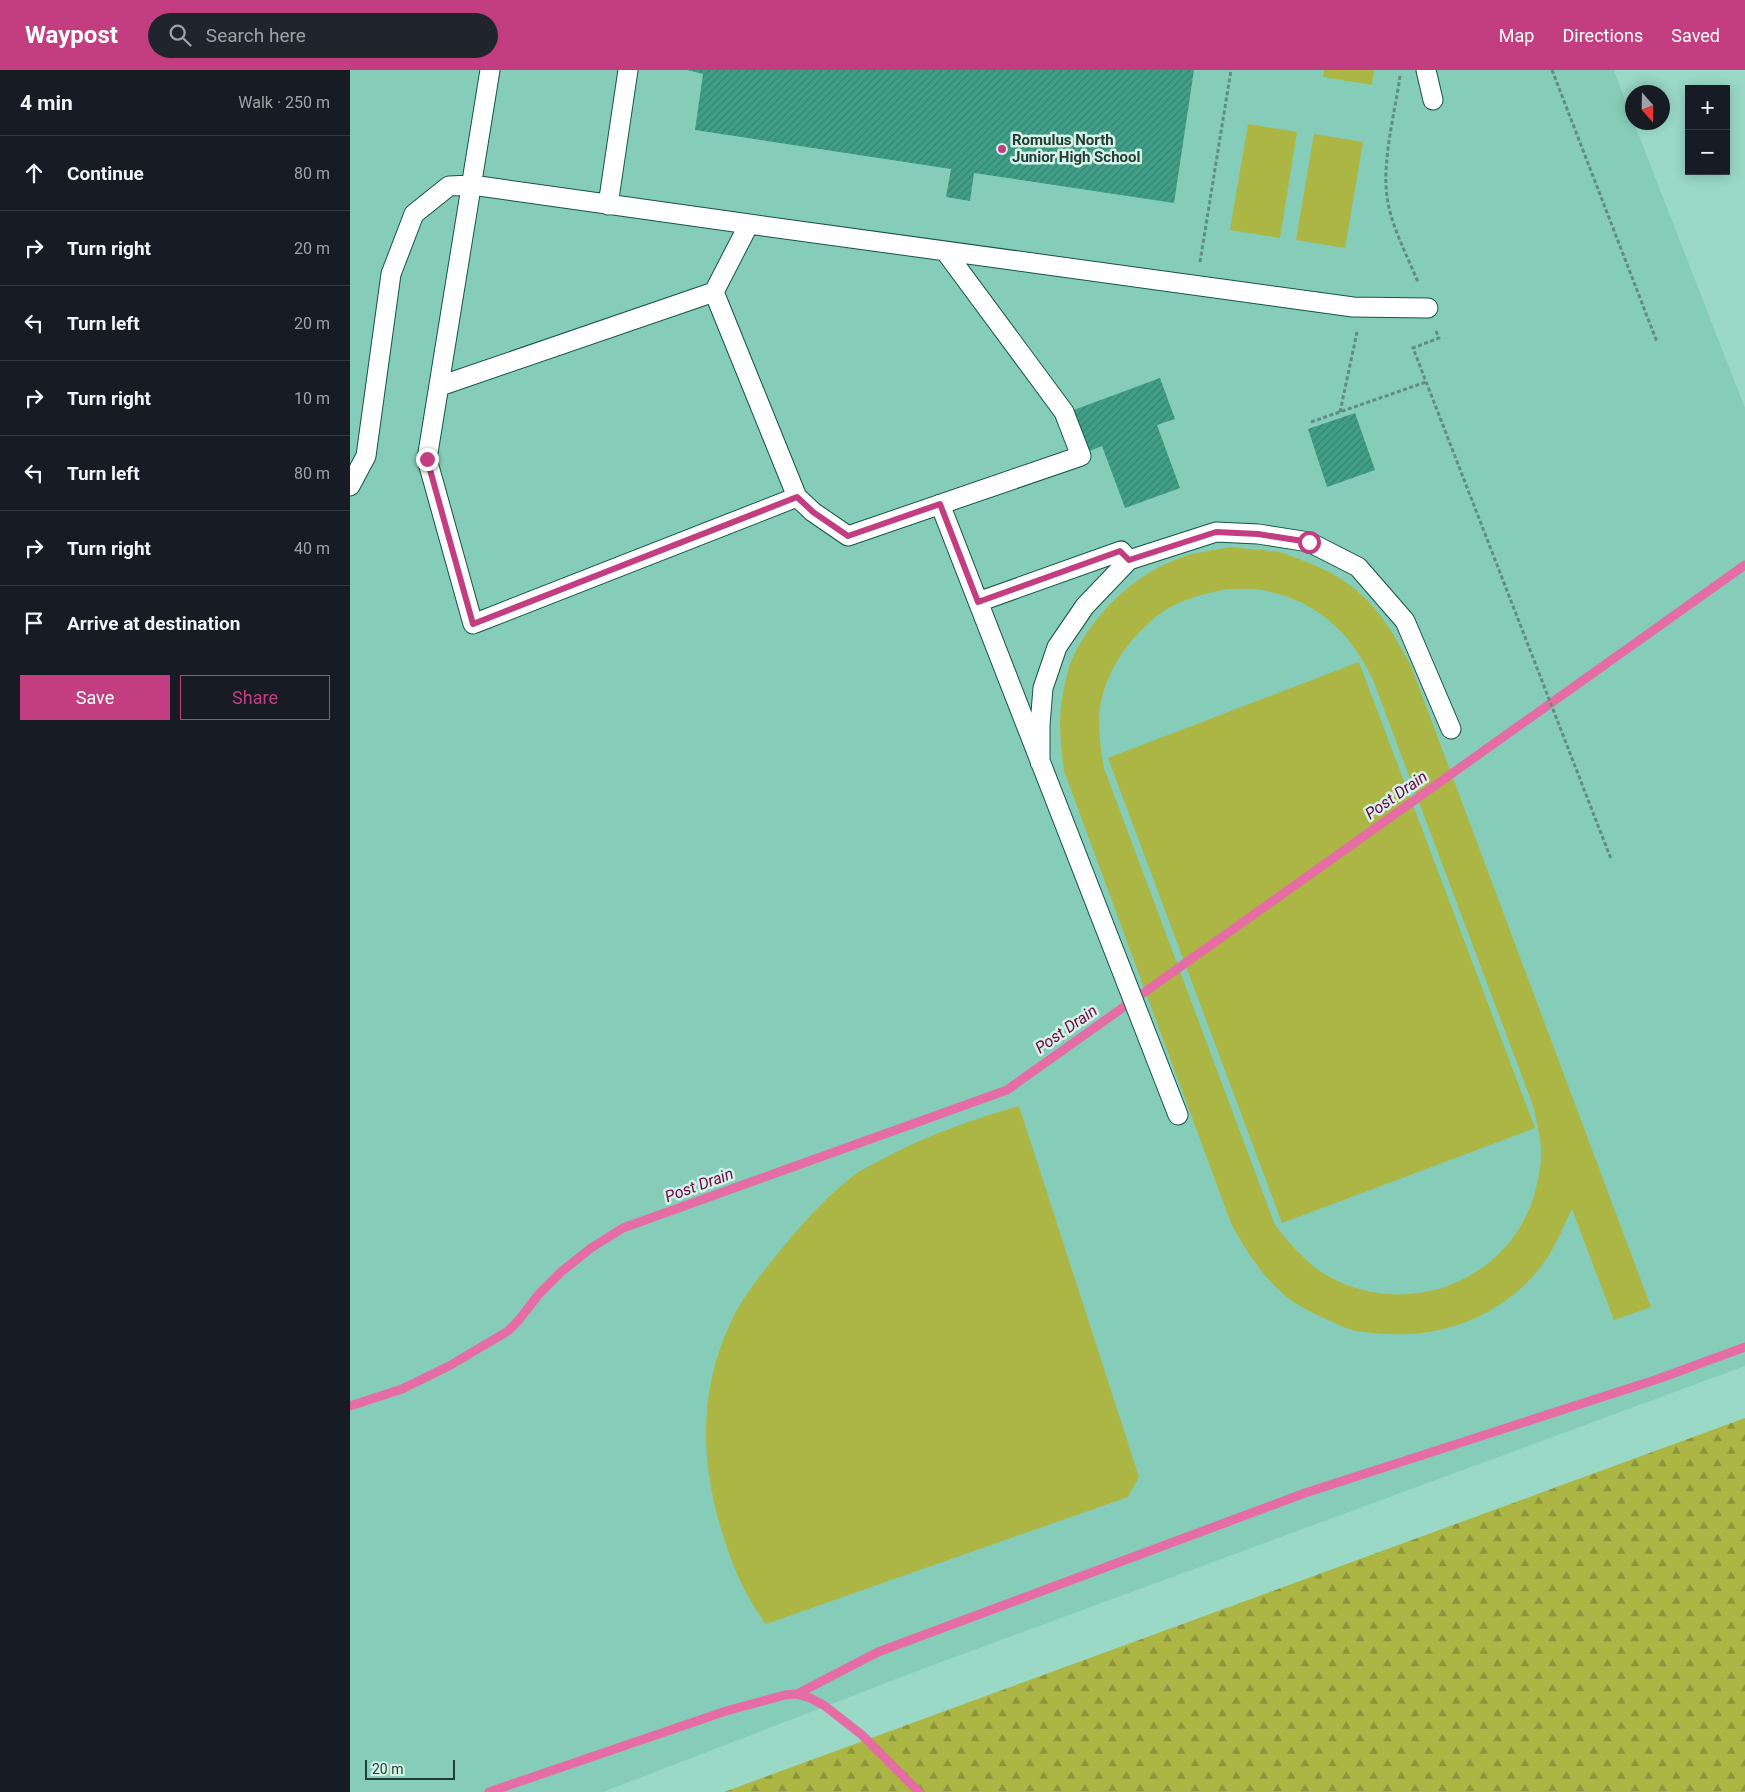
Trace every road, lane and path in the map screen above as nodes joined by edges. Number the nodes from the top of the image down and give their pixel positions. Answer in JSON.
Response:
{"nodes":[{"id":1,"x":490,"y":70,"type":"edge"},
{"id":2,"x":628,"y":70,"type":"edge"},
{"id":3,"x":1230,"y":70,"type":"edge"},
{"id":4,"x":1401,"y":70,"type":"edge"},
{"id":5,"x":1426,"y":70,"type":"edge"},
{"id":6,"x":1552,"y":70,"type":"edge"},
{"id":7,"x":1433,"y":100,"type":"dead end"},
{"id":8,"x":472,"y":185,"type":"junction"},
{"id":9,"x":608,"y":205,"type":"junction"},
{"id":10,"x":749,"y":224,"type":"junction"},
{"id":11,"x":945,"y":251,"type":"junction"},
{"id":12,"x":1419,"y":283,"type":"dead end"},
{"id":13,"x":1197,"y":285,"type":"junction"},
{"id":14,"x":714,"y":292,"type":"junction"},
{"id":15,"x":1428,"y":308,"type":"dead end"},
{"id":16,"x":1358,"y":327,"type":"dead end"},
{"id":17,"x":1435,"y":328,"type":"dead end"},
{"id":18,"x":1657,"y":342,"type":"dead end"},
{"id":19,"x":1426,"y":382,"type":"junction"},
{"id":20,"x":440,"y":386,"type":"junction"},
{"id":21,"x":1340,"y":412,"type":"junction"},
{"id":22,"x":1311,"y":422,"type":"dead end"},
{"id":23,"x":350,"y":486,"type":"edge"},
{"id":24,"x":797,"y":497,"type":"junction"},
{"id":25,"x":940,"y":504,"type":"junction"},
{"id":26,"x":1129,"y":560,"type":"junction"},
{"id":27,"x":978,"y":602,"type":"junction"},
{"id":28,"x":1452,"y":729,"type":"dead end"},
{"id":29,"x":1040,"y":762,"type":"junction"},
{"id":30,"x":1611,"y":859,"type":"dead end"},
{"id":31,"x":1178,"y":1115,"type":"dead end"}],
"edges":[{"from":1,"to":8,"type":"lane"},
{"from":2,"to":9,"type":"lane"},
{"from":3,"to":13,"type":"path"},
{"from":4,"to":12,"type":"path"},
{"from":5,"to":7,"type":"lane"},
{"from":6,"to":18,"type":"path"},
{"from":8,"to":9,"type":"lane"},
{"from":8,"to":20,"type":"lane"},
{"from":8,"to":23,"type":"lane"},
{"from":9,"to":10,"type":"lane"},
{"from":10,"to":11,"type":"lane"},
{"from":10,"to":14,"type":"lane"},
{"from":11,"to":13,"type":"lane"},
{"from":11,"to":25,"type":"lane"},
{"from":13,"to":15,"type":"lane"},
{"from":14,"to":20,"type":"lane"},
{"from":14,"to":24,"type":"lane"},
{"from":16,"to":21,"type":"path"},
{"from":17,"to":19,"type":"path"},
{"from":19,"to":21,"type":"path"},
{"from":19,"to":30,"type":"path"},
{"from":20,"to":24,"type":"lane"},
{"from":21,"to":22,"type":"path"},
{"from":24,"to":25,"type":"lane"},
{"from":25,"to":27,"type":"lane"},
{"from":26,"to":27,"type":"lane"},
{"from":26,"to":28,"type":"lane"},
{"from":26,"to":29,"type":"lane"},
{"from":27,"to":29,"type":"lane"},
{"from":29,"to":31,"type":"lane"}]}
